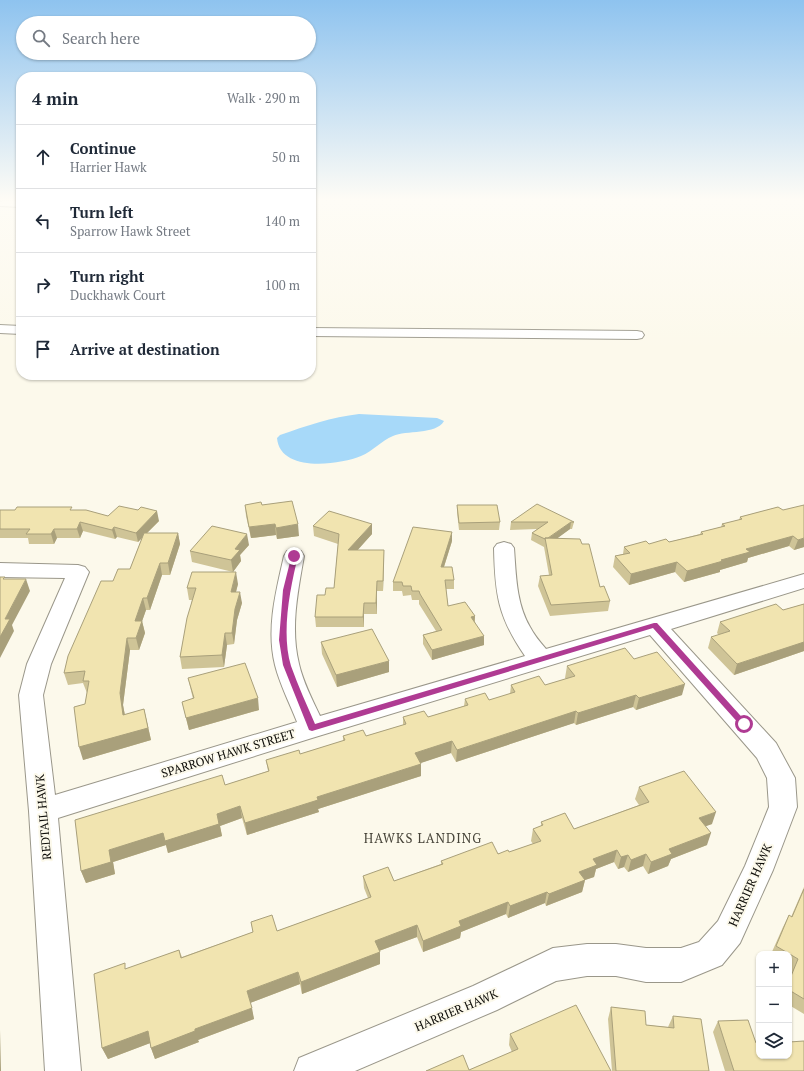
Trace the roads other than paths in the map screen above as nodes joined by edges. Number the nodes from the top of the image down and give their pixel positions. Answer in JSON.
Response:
{"nodes":[{"id":1,"x":0,"y":329,"type":"edge"},
{"id":2,"x":16,"y":330,"type":"edge"},
{"id":3,"x":316,"y":332,"type":"edge"},
{"id":4,"x":637,"y":335,"type":"dead end"},
{"id":5,"x":504,"y":548,"type":"dead end"},
{"id":6,"x":294,"y":556,"type":"dead end"},
{"id":7,"x":0,"y":570,"type":"edge"},
{"id":8,"x":804,"y":581,"type":"edge"},
{"id":9,"x":654,"y":625,"type":"junction"},
{"id":10,"x":540,"y":659,"type":"junction"},
{"id":11,"x":312,"y":728,"type":"junction"},
{"id":12,"x":43,"y":811,"type":"junction"},
{"id":13,"x":63,"y":1071,"type":"edge"},
{"id":14,"x":312,"y":1071,"type":"edge"}],
"edges":[{"from":1,"to":2,"type":"street"},
{"from":3,"to":4,"type":"street"},
{"from":5,"to":10,"type":"street"},
{"from":6,"to":11,"type":"street"},
{"from":7,"to":12,"type":"street","name":"REDTAIL HAWK"},
{"from":8,"to":9,"type":"street","name":"SPARROW HAWK STREET"},
{"from":9,"to":10,"type":"street","name":"SPARROW HAWK STREET"},
{"from":9,"to":14,"type":"street","name":"HARRIER HAWK"},
{"from":10,"to":11,"type":"street","name":"SPARROW HAWK STREET"},
{"from":11,"to":12,"type":"street","name":"SPARROW HAWK STREET"},
{"from":12,"to":13,"type":"street","name":"REDTAIL HAWK"}]}
